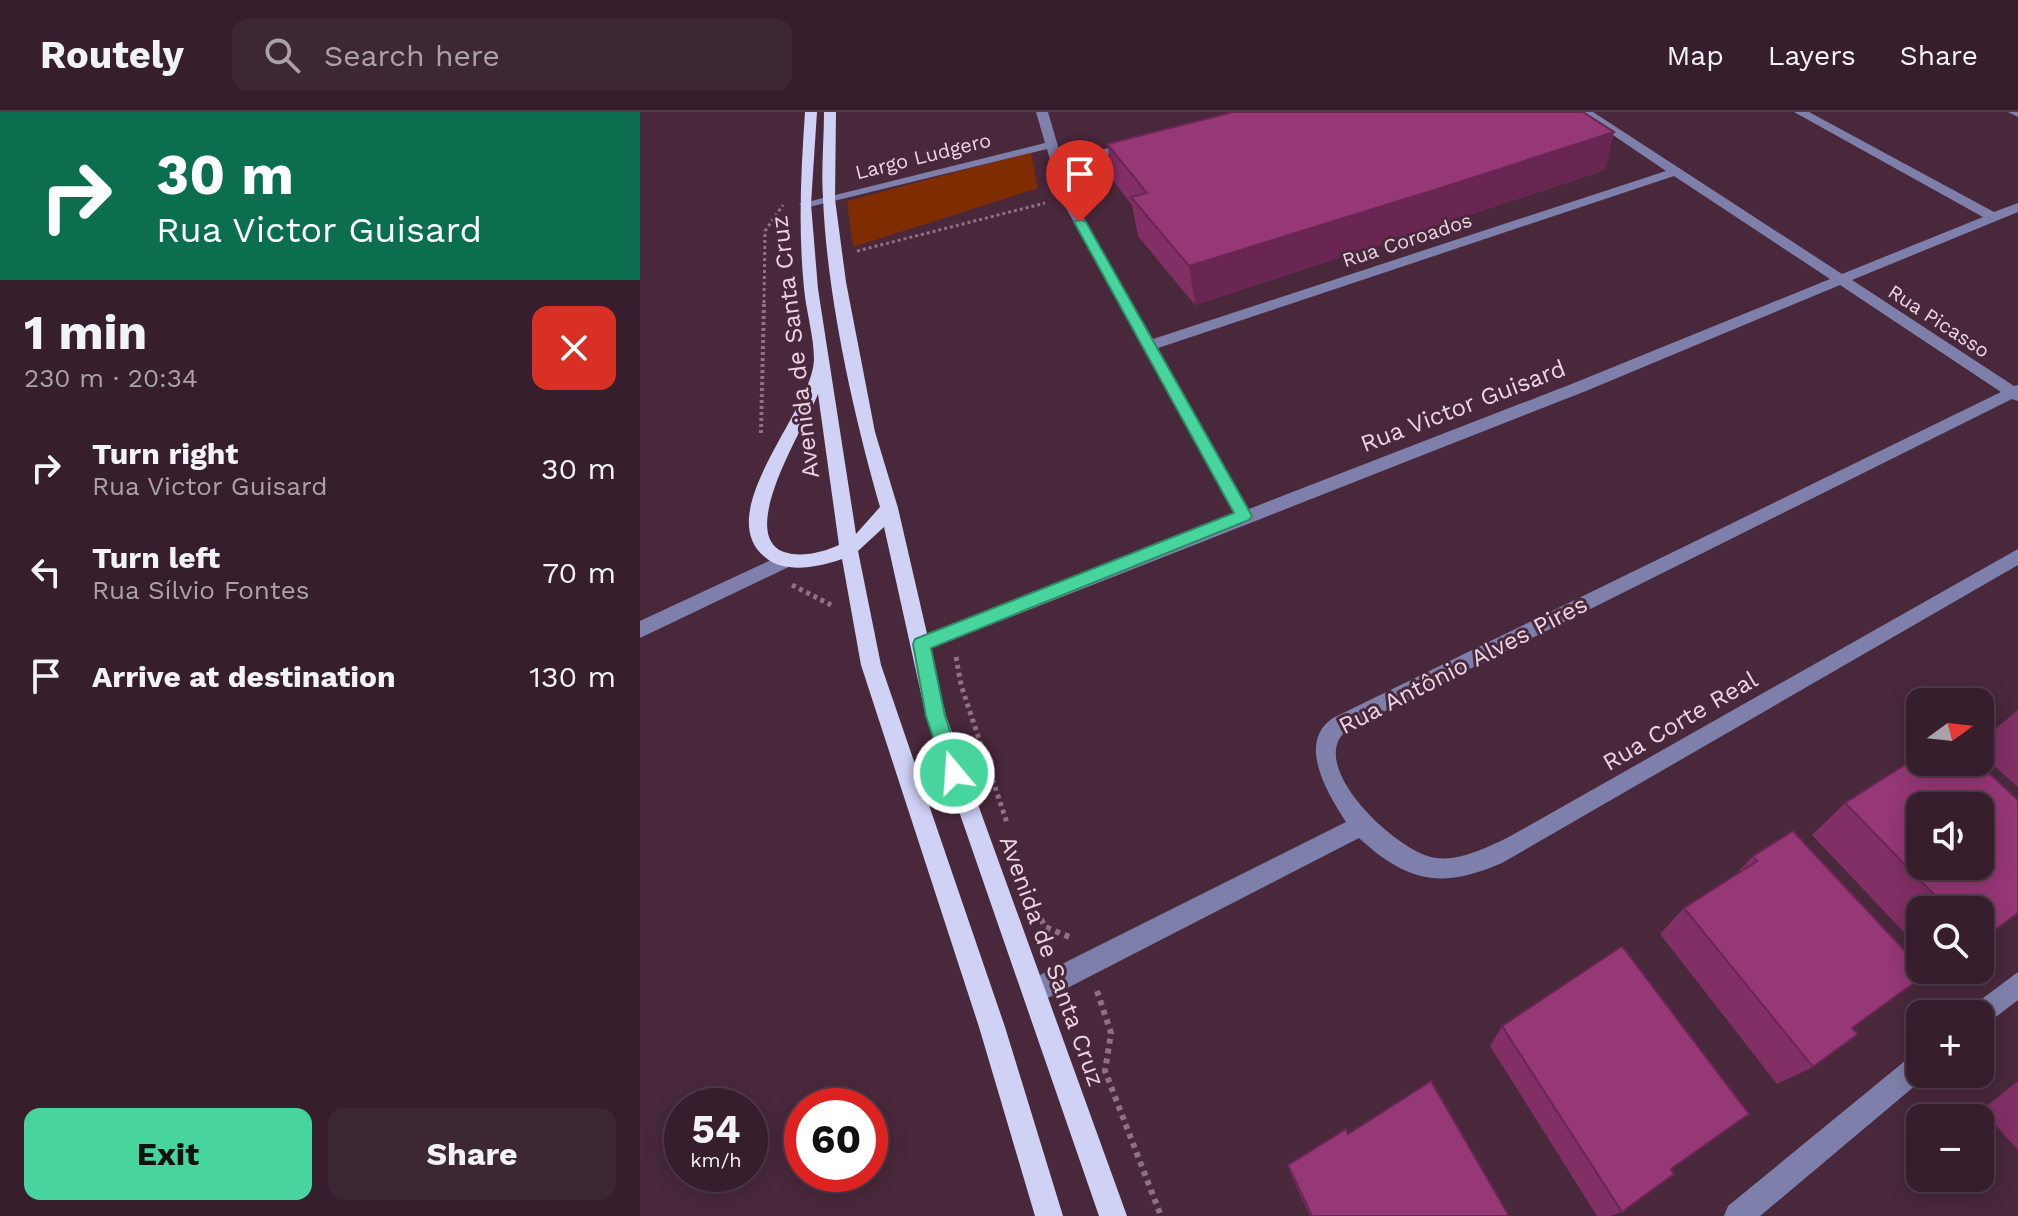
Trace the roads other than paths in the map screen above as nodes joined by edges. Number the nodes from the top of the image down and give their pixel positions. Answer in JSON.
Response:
{"nodes":[{"id":1,"x":811,"y":112,"type":"edge"},
{"id":2,"x":830,"y":112,"type":"edge"},
{"id":3,"x":1042,"y":112,"type":"edge"},
{"id":4,"x":1585,"y":112,"type":"edge"},
{"id":5,"x":1800,"y":112,"type":"edge"},
{"id":6,"x":1148,"y":142,"type":"edge"},
{"id":7,"x":1050,"y":145,"type":"junction"},
{"id":8,"x":1055,"y":165,"type":"junction"},
{"id":9,"x":1678,"y":171,"type":"junction"},
{"id":10,"x":829,"y":199,"type":"junction"},
{"id":11,"x":805,"y":204,"type":"junction"},
{"id":12,"x":2018,"y":207,"type":"edge"},
{"id":13,"x":1993,"y":217,"type":"junction"},
{"id":14,"x":1839,"y":279,"type":"junction"},
{"id":15,"x":1148,"y":346,"type":"junction"},
{"id":16,"x":821,"y":355,"type":"junction"},
{"id":17,"x":2016,"y":393,"type":"edge"},
{"id":18,"x":889,"y":508,"type":"junction"},
{"id":19,"x":1244,"y":516,"type":"junction"},
{"id":20,"x":849,"y":550,"type":"junction"},
{"id":21,"x":2018,"y":556,"type":"edge"},
{"id":22,"x":786,"y":560,"type":"junction"},
{"id":23,"x":640,"y":630,"type":"edge"},
{"id":24,"x":922,"y":644,"type":"junction"},
{"id":25,"x":1362,"y":825,"type":"junction"},
{"id":26,"x":2018,"y":984,"type":"edge"},
{"id":27,"x":1035,"y":991,"type":"junction"},
{"id":28,"x":1994,"y":1004,"type":"edge"},
{"id":29,"x":1906,"y":1077,"type":"edge"},
{"id":30,"x":1049,"y":1216,"type":"edge"},
{"id":31,"x":1113,"y":1216,"type":"edge"},
{"id":32,"x":1738,"y":1216,"type":"edge"}],
"edges":[{"from":1,"to":11,"type":"main road","name":"Avenida de Santa Cruz"},
{"from":2,"to":10,"type":"main road","name":"Avenida de Santa Cruz"},
{"from":3,"to":7,"type":"street"},
{"from":4,"to":9,"type":"street","name":"Rua Picasso"},
{"from":5,"to":13,"type":"street"},
{"from":6,"to":8,"type":"street"},
{"from":7,"to":8,"type":"street"},
{"from":7,"to":10,"type":"street","name":"Largo Ludgero"},
{"from":8,"to":15,"type":"street"},
{"from":9,"to":14,"type":"street","name":"Rua Picasso"},
{"from":9,"to":15,"type":"street","name":"Rua Coroados"},
{"from":10,"to":11,"type":"street","name":"Largo Ludgero"},
{"from":10,"to":18,"type":"main road","name":"Avenida de Santa Cruz"},
{"from":11,"to":16,"type":"main road","name":"Avenida de Santa Cruz"},
{"from":12,"to":13,"type":"street","name":"Rua Victor Guisard"},
{"from":13,"to":14,"type":"street","name":"Rua Victor Guisard"},
{"from":14,"to":17,"type":"street","name":"Rua Picasso"},
{"from":14,"to":19,"type":"street","name":"Rua Victor Guisard"},
{"from":15,"to":19,"type":"street"},
{"from":16,"to":20,"type":"main road","name":"Avenida de Santa Cruz"},
{"from":16,"to":22,"type":"main road"},
{"from":17,"to":25,"type":"street","name":"Rua Antônio Alves Pires"},
{"from":18,"to":20,"type":"main road"},
{"from":18,"to":24,"type":"main road","name":"Avenida de Santa Cruz"},
{"from":19,"to":24,"type":"street","name":"Rua Victor Guisard"},
{"from":20,"to":22,"type":"main road"},
{"from":20,"to":30,"type":"main road","name":"Avenida de Santa Cruz"},
{"from":21,"to":25,"type":"street","name":"Rua Corte Real"},
{"from":22,"to":23,"type":"street"},
{"from":24,"to":27,"type":"main road","name":"Avenida de Santa Cruz"},
{"from":25,"to":27,"type":"street"},
{"from":26,"to":28,"type":"street"},
{"from":27,"to":31,"type":"main road","name":"Avenida de Santa Cruz"},
{"from":29,"to":32,"type":"street"}]}
